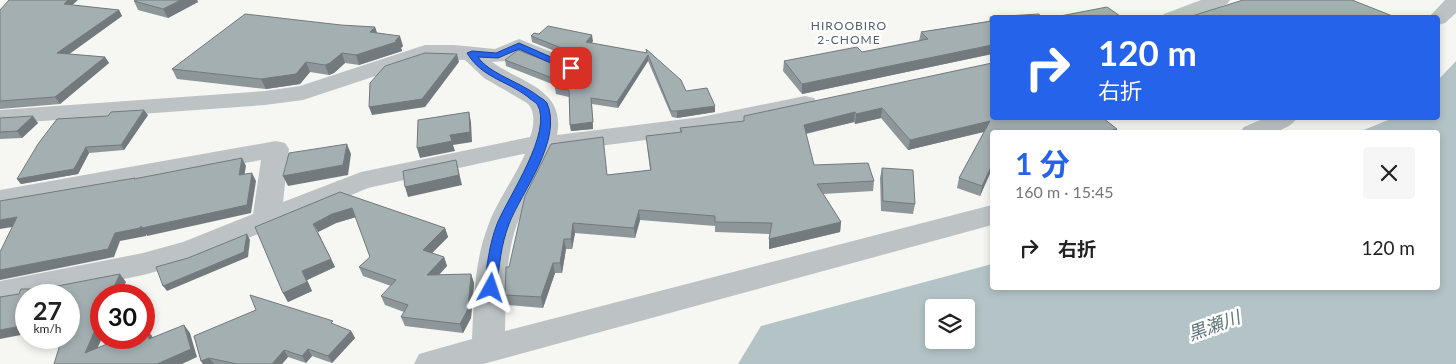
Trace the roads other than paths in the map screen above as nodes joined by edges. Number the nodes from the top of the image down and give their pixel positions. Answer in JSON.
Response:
{"nodes":[{"id":1,"x":1220,"y":0,"type":"edge"},
{"id":2,"x":1456,"y":1,"type":"edge"},
{"id":3,"x":1179,"y":15,"type":"edge"},
{"id":4,"x":1440,"y":16,"type":"edge"},
{"id":5,"x":472,"y":53,"type":"junction"},
{"id":6,"x":571,"y":68,"type":"edge"},
{"id":7,"x":826,"y":99,"type":"edge"},
{"id":8,"x":0,"y":117,"type":"edge"},
{"id":9,"x":1280,"y":120,"type":"edge"},
{"id":10,"x":1258,"y":130,"type":"edge"},
{"id":11,"x":542,"y":145,"type":"junction"},
{"id":12,"x":0,"y":199,"type":"edge"},
{"id":13,"x":990,"y":216,"type":"edge"},
{"id":14,"x":267,"y":220,"type":"junction"},
{"id":15,"x":0,"y":293,"type":"edge"},
{"id":16,"x":488,"y":349,"type":"junction"},
{"id":17,"x":430,"y":364,"type":"edge"}],
"edges":[{"from":1,"to":3,"type":"street"},
{"from":2,"to":4,"type":"street"},
{"from":5,"to":6,"type":"street"},
{"from":5,"to":8,"type":"street"},
{"from":5,"to":11,"type":"street"},
{"from":7,"to":11,"type":"street"},
{"from":9,"to":10,"type":"street"},
{"from":11,"to":14,"type":"street"},
{"from":11,"to":16,"type":"street"},
{"from":12,"to":14,"type":"street"},
{"from":13,"to":16,"type":"street"},
{"from":14,"to":15,"type":"street"},
{"from":16,"to":17,"type":"street"}]}
